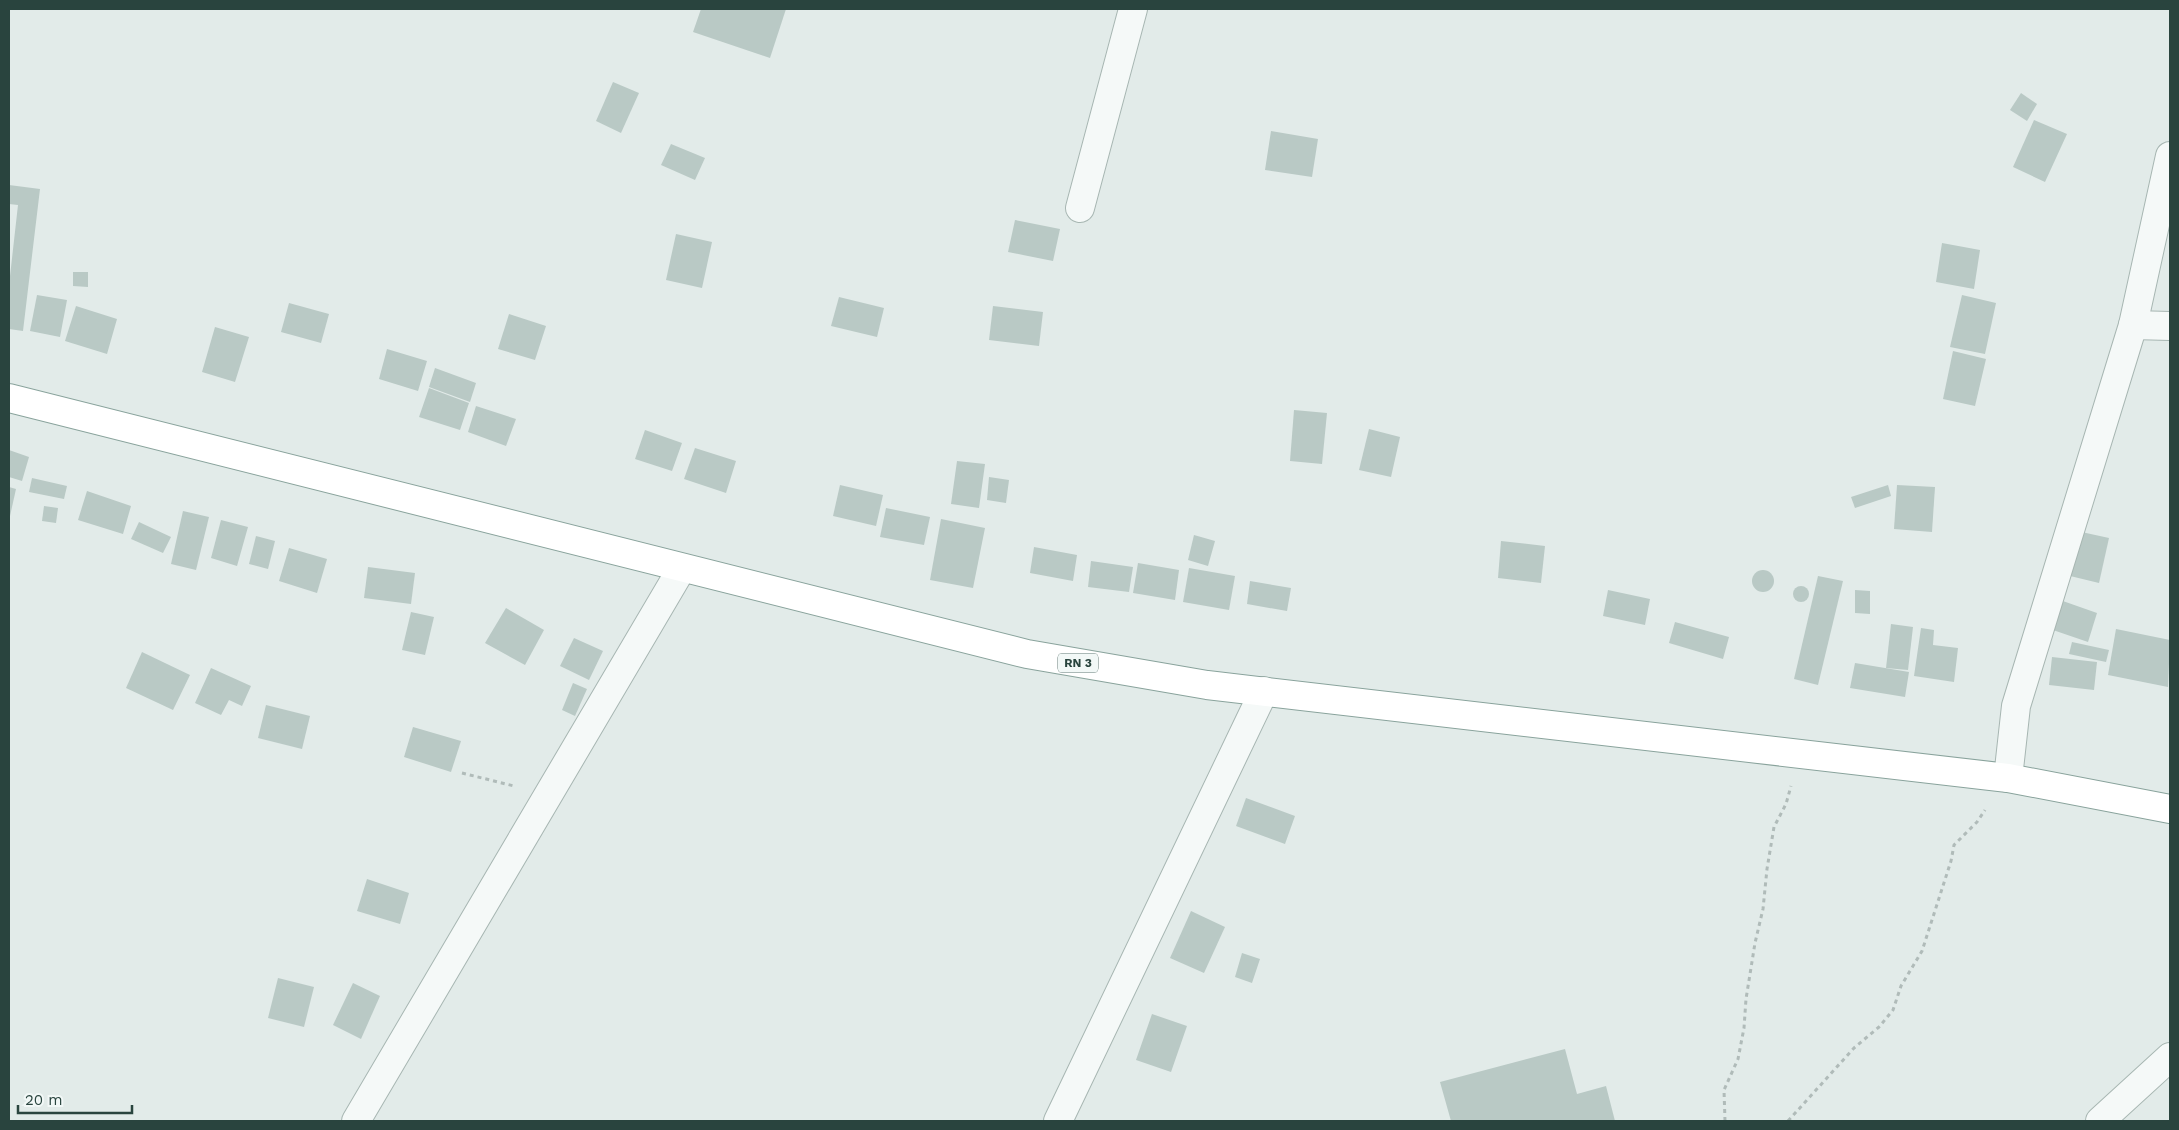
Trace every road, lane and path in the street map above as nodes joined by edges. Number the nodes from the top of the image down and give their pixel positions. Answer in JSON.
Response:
{"nodes":[{"id":1,"x":1133,"y":9,"type":"edge"},
{"id":2,"x":2170,"y":156,"type":"edge"},
{"id":3,"x":1080,"y":208,"type":"dead end"},
{"id":4,"x":2133,"y":325,"type":"junction"},
{"id":5,"x":2170,"y":326,"type":"edge"},
{"id":6,"x":9,"y":398,"type":"edge"},
{"id":7,"x":682,"y":568,"type":"junction"},
{"id":8,"x":1264,"y":691,"type":"junction"},
{"id":9,"x":1800,"y":754,"type":"junction"},
{"id":10,"x":462,"y":773,"type":"dead end"},
{"id":11,"x":2008,"y":778,"type":"junction"},
{"id":12,"x":549,"y":794,"type":"junction"},
{"id":13,"x":2170,"y":808,"type":"edge"},
{"id":14,"x":2170,"y":1057,"type":"edge"},
{"id":15,"x":356,"y":1121,"type":"edge"},
{"id":16,"x":1058,"y":1121,"type":"edge"},
{"id":17,"x":1725,"y":1121,"type":"edge"},
{"id":18,"x":1788,"y":1121,"type":"edge"},
{"id":19,"x":2100,"y":1121,"type":"edge"}],
"edges":[{"from":1,"to":3,"type":"street"},
{"from":2,"to":4,"type":"street"},
{"from":4,"to":5,"type":"street"},
{"from":4,"to":11,"type":"street"},
{"from":6,"to":7,"type":"highway","number":"RN 3"},
{"from":7,"to":8,"type":"highway","number":"RN 3"},
{"from":7,"to":12,"type":"street"},
{"from":8,"to":9,"type":"highway","number":"RN 3"},
{"from":8,"to":16,"type":"street"},
{"from":9,"to":11,"type":"highway","number":"RN 3"},
{"from":9,"to":17,"type":"path"},
{"from":10,"to":12,"type":"path"},
{"from":11,"to":13,"type":"highway","number":"RN 3"},
{"from":11,"to":18,"type":"path"},
{"from":12,"to":15,"type":"street"},
{"from":14,"to":19,"type":"street"}]}
